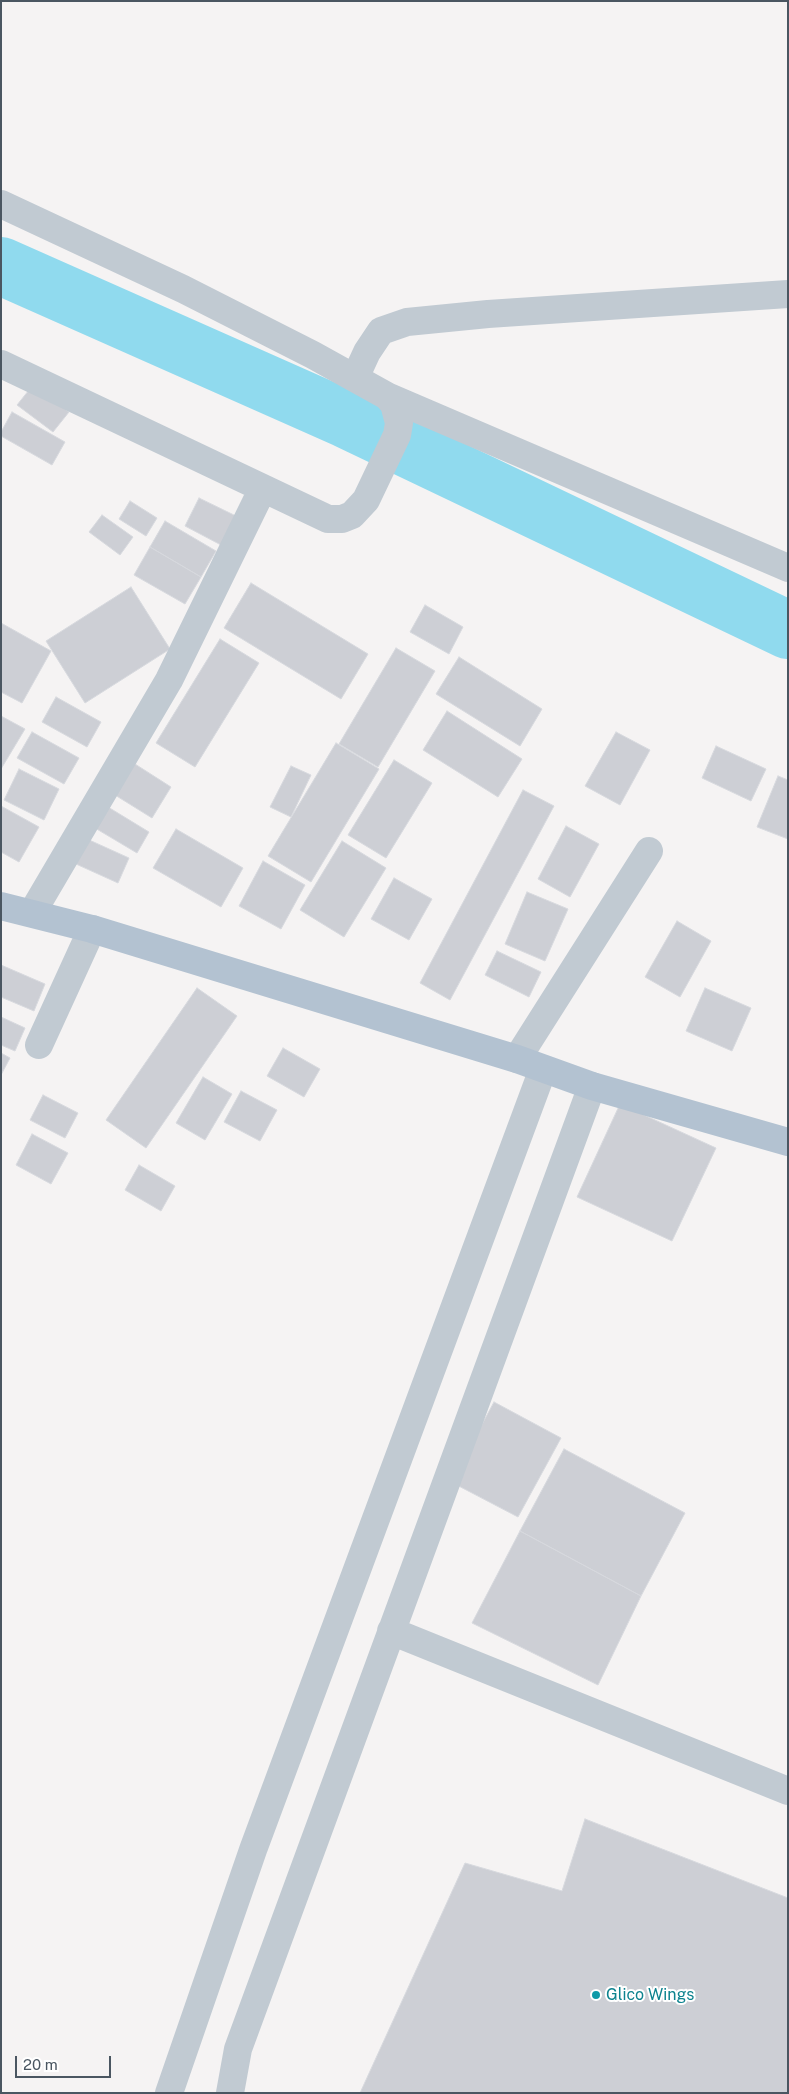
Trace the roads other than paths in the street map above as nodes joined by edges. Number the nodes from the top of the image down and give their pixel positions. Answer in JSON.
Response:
{"nodes":[{"id":1,"x":1,"y":204,"type":"edge"},
{"id":2,"x":788,"y":294,"type":"edge"},
{"id":3,"x":1,"y":364,"type":"edge"},
{"id":4,"x":355,"y":378,"type":"junction"},
{"id":5,"x":387,"y":396,"type":"junction"},
{"id":6,"x":263,"y":488,"type":"junction"},
{"id":7,"x":788,"y":568,"type":"edge"},
{"id":8,"x":649,"y":851,"type":"dead end"},
{"id":9,"x":1,"y":906,"type":"edge"},
{"id":10,"x":32,"y":913,"type":"junction"},
{"id":11,"x":92,"y":929,"type":"junction"},
{"id":12,"x":39,"y":1045,"type":"dead end"},
{"id":13,"x":517,"y":1059,"type":"junction"},
{"id":14,"x":543,"y":1069,"type":"junction"},
{"id":15,"x":592,"y":1086,"type":"junction"},
{"id":16,"x":788,"y":1142,"type":"edge"},
{"id":17,"x":391,"y":1631,"type":"junction"},
{"id":18,"x":788,"y":1791,"type":"edge"},
{"id":19,"x":169,"y":2093,"type":"edge"},
{"id":20,"x":230,"y":2093,"type":"edge"}],
"edges":[{"from":1,"to":4,"type":"street"},
{"from":2,"to":4,"type":"street"},
{"from":3,"to":6,"type":"street"},
{"from":4,"to":5,"type":"street"},
{"from":5,"to":6,"type":"street"},
{"from":5,"to":7,"type":"street"},
{"from":6,"to":10,"type":"street"},
{"from":8,"to":13,"type":"street"},
{"from":9,"to":10,"type":"main road"},
{"from":10,"to":11,"type":"main road"},
{"from":11,"to":12,"type":"street"},
{"from":11,"to":13,"type":"main road"},
{"from":13,"to":14,"type":"main road"},
{"from":14,"to":15,"type":"main road"},
{"from":14,"to":19,"type":"street"},
{"from":15,"to":16,"type":"main road"},
{"from":15,"to":17,"type":"street"},
{"from":17,"to":18,"type":"street"},
{"from":17,"to":20,"type":"street"}]}
